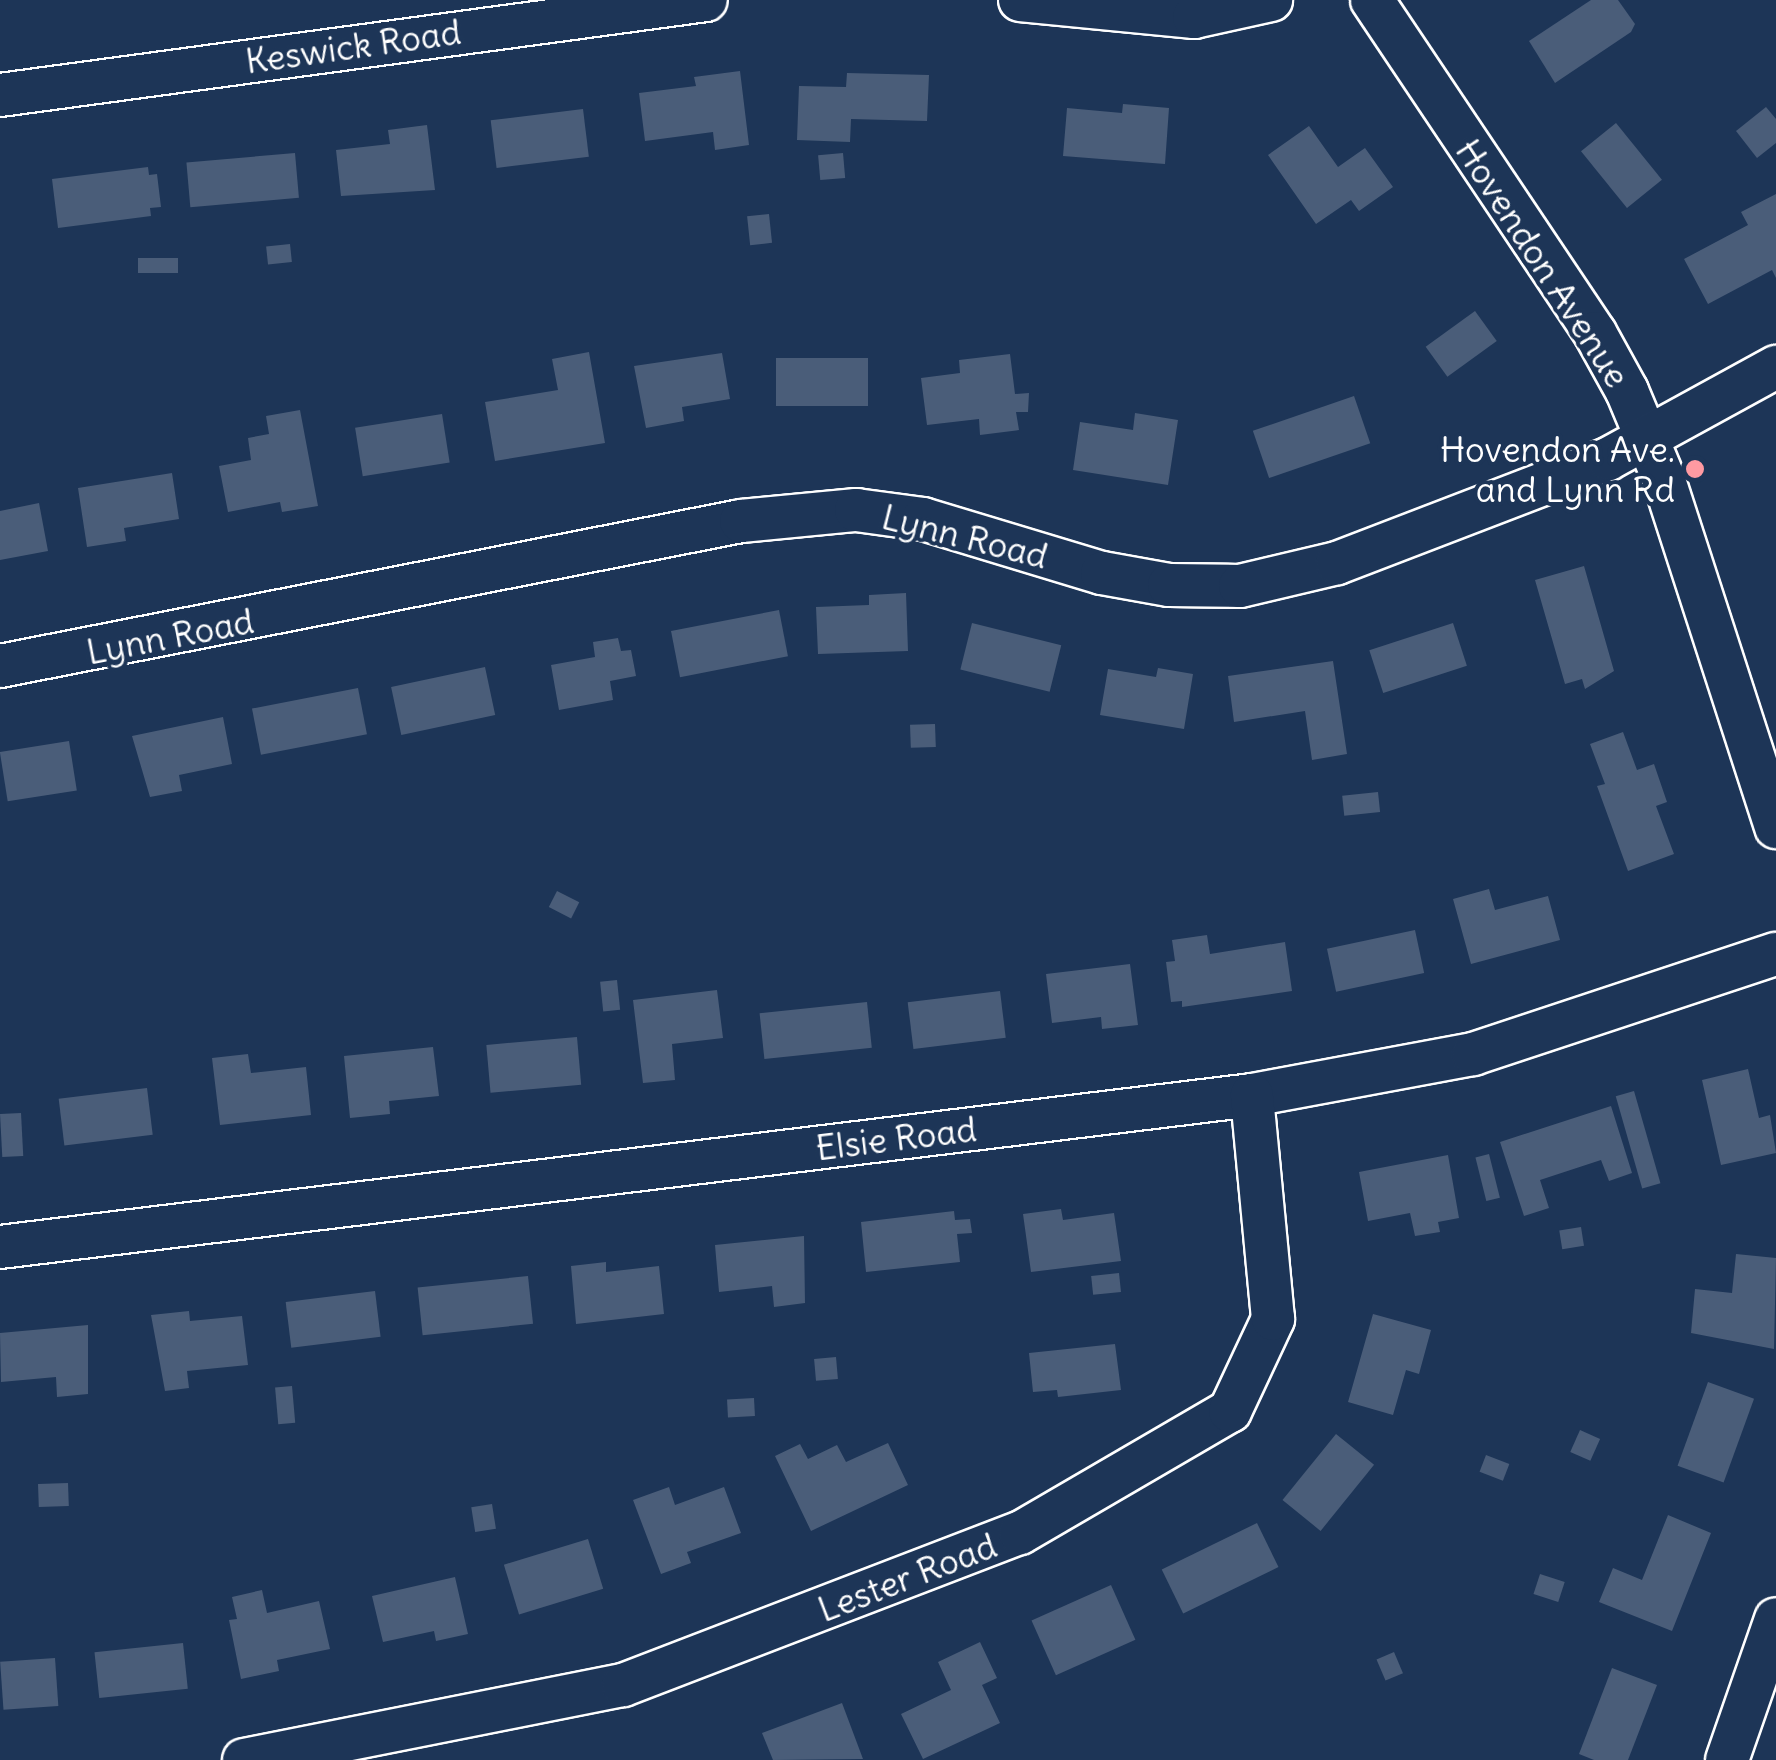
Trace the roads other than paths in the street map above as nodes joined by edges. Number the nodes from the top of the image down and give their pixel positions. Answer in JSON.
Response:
{"nodes":[{"id":1,"x":706,"y":0,"type":"edge"},
{"id":2,"x":1020,"y":0,"type":"edge"},
{"id":3,"x":1271,"y":0,"type":"edge"},
{"id":4,"x":1372,"y":0,"type":"edge"},
{"id":5,"x":638,"y":4,"type":"edge"},
{"id":6,"x":0,"y":95,"type":"edge"},
{"id":7,"x":1776,"y":367,"type":"edge"},
{"id":8,"x":1648,"y":440,"type":"junction"},
{"id":9,"x":0,"y":666,"type":"edge"},
{"id":10,"x":1776,"y":827,"type":"edge"},
{"id":11,"x":1776,"y":954,"type":"edge"},
{"id":12,"x":1252,"y":1095,"type":"junction"},
{"id":13,"x":0,"y":1247,"type":"edge"},
{"id":14,"x":1776,"y":1618,"type":"edge"},
{"id":15,"x":244,"y":1760,"type":"edge"},
{"id":16,"x":1727,"y":1760,"type":"edge"}],
"edges":[{"from":1,"to":5,"type":"street","name":"Keswick Road"},
{"from":2,"to":3,"type":"street"},
{"from":4,"to":8,"type":"street","name":"Hovendon Avenue"},
{"from":5,"to":6,"type":"street","name":"Keswick Road"},
{"from":7,"to":8,"type":"street","name":"Lynn Road"},
{"from":8,"to":9,"type":"street","name":"Lynn Road"},
{"from":8,"to":10,"type":"street","name":"Hovendon Avenue"},
{"from":11,"to":12,"type":"street","name":"Elsie Road"},
{"from":12,"to":13,"type":"street","name":"Elsie Road"},
{"from":12,"to":15,"type":"street","name":"Lester Road"},
{"from":14,"to":16,"type":"street"}]}
